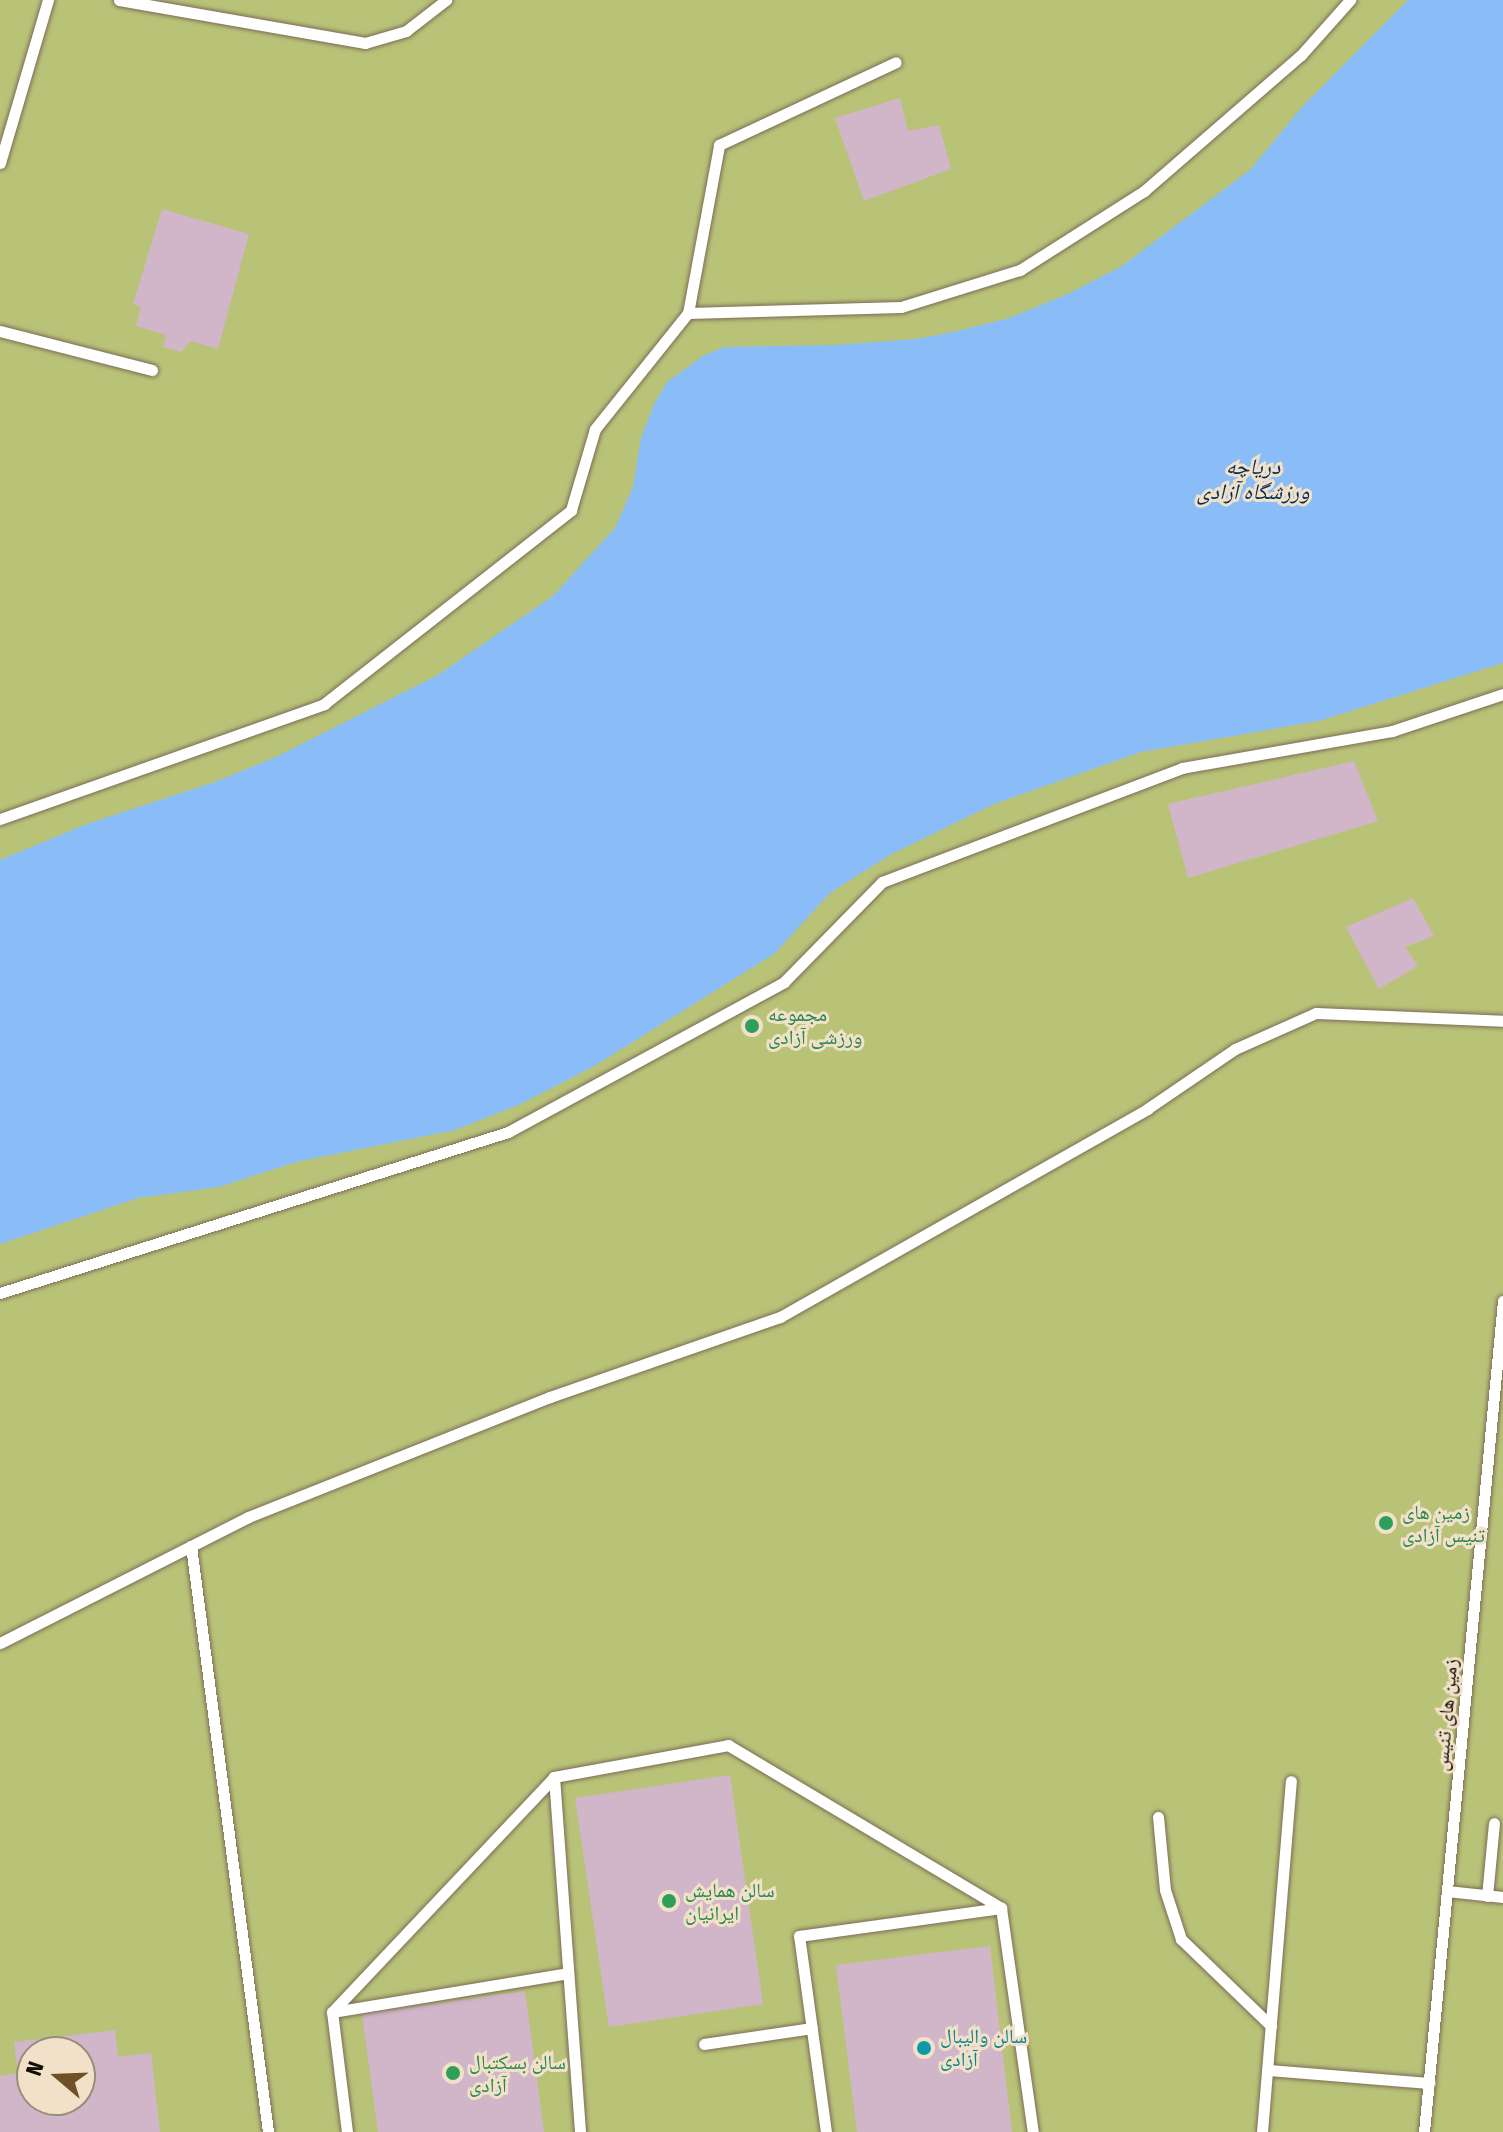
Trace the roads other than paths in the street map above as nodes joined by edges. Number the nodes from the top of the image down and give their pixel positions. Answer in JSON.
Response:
{"nodes":[{"id":1,"x":48,"y":0,"type":"edge"},
{"id":2,"x":119,"y":0,"type":"edge"},
{"id":3,"x":446,"y":0,"type":"edge"},
{"id":4,"x":1350,"y":0,"type":"edge"},
{"id":5,"x":896,"y":62,"type":"dead end"},
{"id":6,"x":0,"y":163,"type":"edge"},
{"id":7,"x":688,"y":313,"type":"junction"},
{"id":8,"x":0,"y":331,"type":"edge"},
{"id":9,"x":152,"y":370,"type":"dead end"},
{"id":10,"x":1503,"y":694,"type":"edge"},
{"id":11,"x":0,"y":819,"type":"edge"},
{"id":12,"x":1503,"y":1021,"type":"edge"},
{"id":13,"x":0,"y":1293,"type":"edge"},
{"id":14,"x":1503,"y":1301,"type":"edge"},
{"id":15,"x":191,"y":1546,"type":"junction"},
{"id":16,"x":0,"y":1643,"type":"edge"},
{"id":17,"x":554,"y":1777,"type":"junction"},
{"id":18,"x":1291,"y":1781,"type":"dead end"},
{"id":19,"x":1158,"y":1817,"type":"dead end"},
{"id":20,"x":1494,"y":1823,"type":"dead end"},
{"id":21,"x":1447,"y":1891,"type":"junction"},
{"id":22,"x":1487,"y":1896,"type":"junction"},
{"id":23,"x":1503,"y":1897,"type":"edge"},
{"id":24,"x":1001,"y":1908,"type":"junction"},
{"id":25,"x":568,"y":1973,"type":"junction"},
{"id":26,"x":332,"y":2012,"type":"junction"},
{"id":27,"x":1271,"y":2026,"type":"junction"},
{"id":28,"x":812,"y":2028,"type":"junction"},
{"id":29,"x":704,"y":2044,"type":"dead end"},
{"id":30,"x":1268,"y":2070,"type":"junction"},
{"id":31,"x":1429,"y":2083,"type":"junction"},
{"id":32,"x":268,"y":2132,"type":"edge"},
{"id":33,"x":347,"y":2132,"type":"edge"},
{"id":34,"x":580,"y":2132,"type":"edge"},
{"id":35,"x":826,"y":2132,"type":"edge"},
{"id":36,"x":1033,"y":2132,"type":"edge"},
{"id":37,"x":1262,"y":2132,"type":"edge"},
{"id":38,"x":1424,"y":2132,"type":"edge"}],
"edges":[{"from":1,"to":6,"type":"lane"},
{"from":2,"to":3,"type":"lane"},
{"from":4,"to":7,"type":"lane"},
{"from":5,"to":7,"type":"lane"},
{"from":7,"to":11,"type":"lane"},
{"from":8,"to":9,"type":"lane"},
{"from":10,"to":13,"type":"lane"},
{"from":12,"to":15,"type":"lane"},
{"from":14,"to":21,"type":"lane","name":"زمین های تنیس"},
{"from":15,"to":16,"type":"lane"},
{"from":15,"to":32,"type":"lane"},
{"from":17,"to":24,"type":"lane"},
{"from":17,"to":25,"type":"lane"},
{"from":17,"to":26,"type":"lane"},
{"from":18,"to":27,"type":"lane"},
{"from":19,"to":27,"type":"lane"},
{"from":20,"to":22,"type":"lane"},
{"from":21,"to":22,"type":"lane"},
{"from":21,"to":31,"type":"lane","name":"زمین های تنیس"},
{"from":22,"to":23,"type":"lane"},
{"from":24,"to":28,"type":"lane"},
{"from":24,"to":36,"type":"lane"},
{"from":25,"to":26,"type":"lane"},
{"from":25,"to":34,"type":"lane"},
{"from":26,"to":33,"type":"lane"},
{"from":27,"to":30,"type":"lane"},
{"from":28,"to":29,"type":"lane"},
{"from":28,"to":35,"type":"lane"},
{"from":30,"to":31,"type":"lane"},
{"from":30,"to":37,"type":"lane"},
{"from":31,"to":38,"type":"lane","name":"زمین های تنیس"}]}
